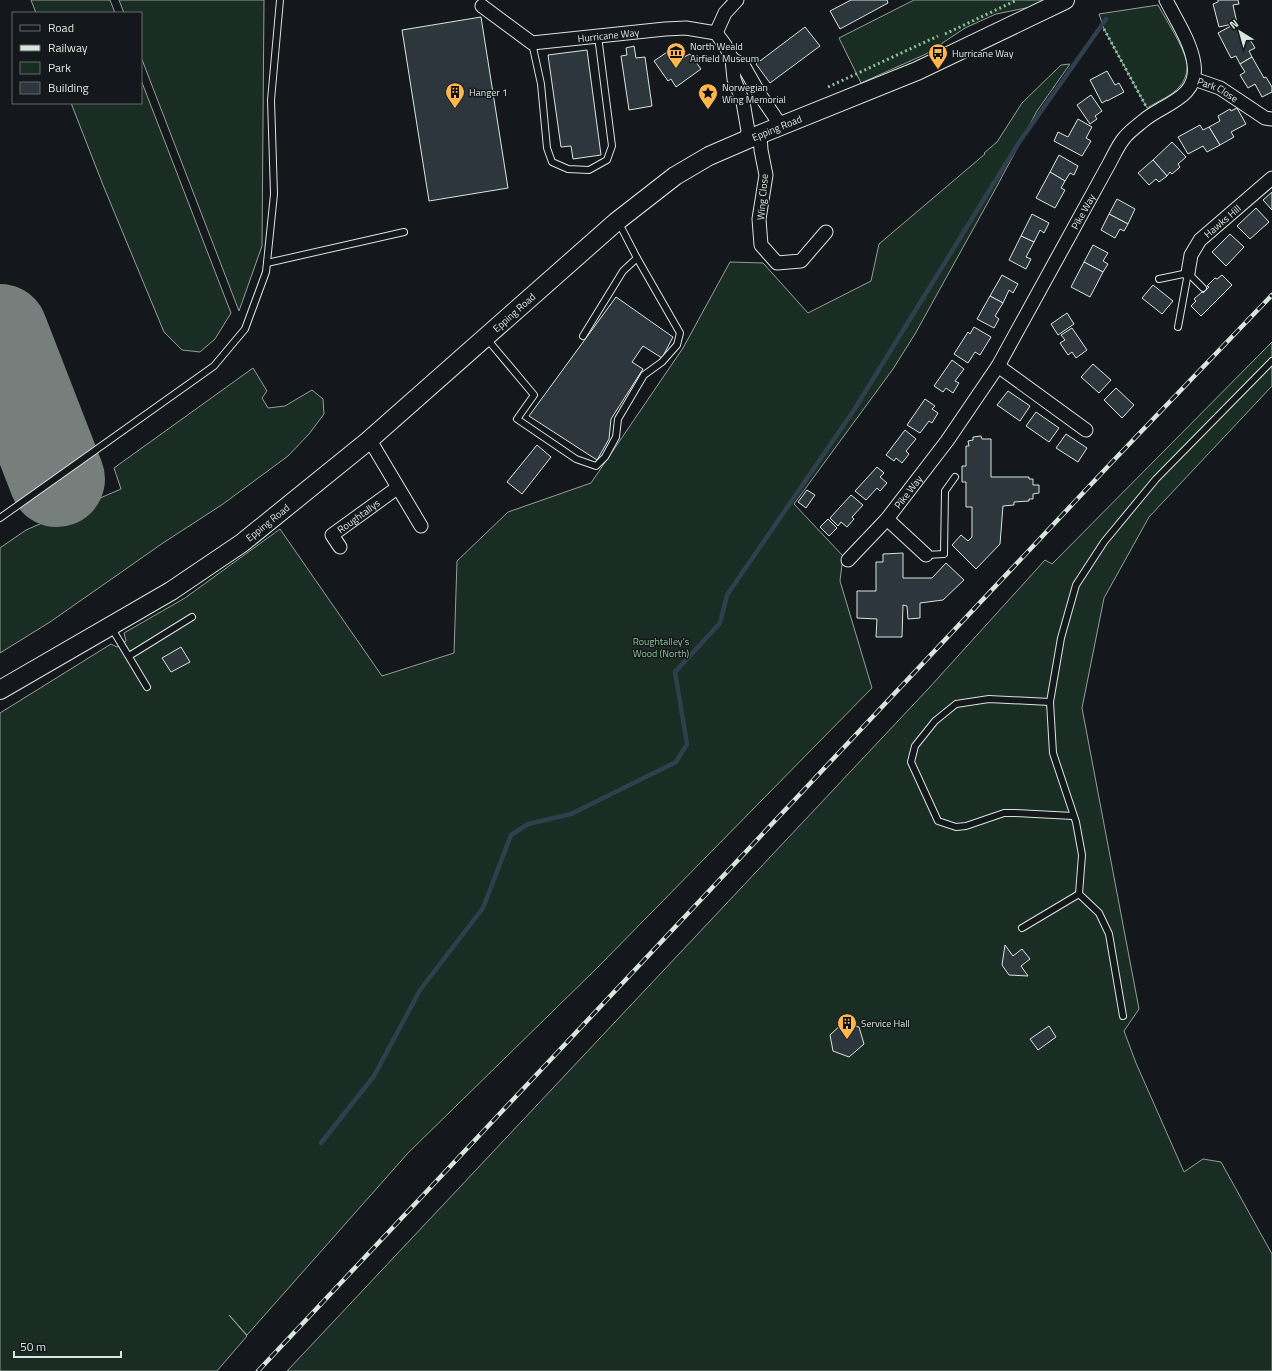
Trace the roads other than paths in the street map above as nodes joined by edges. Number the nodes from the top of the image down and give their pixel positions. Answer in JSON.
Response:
{"nodes":[{"id":1,"x":280,"y":0,"type":"edge"},
{"id":2,"x":737,"y":0,"type":"edge"},
{"id":3,"x":1065,"y":0,"type":"edge"},
{"id":4,"x":1166,"y":0,"type":"edge"},
{"id":5,"x":484,"y":3,"type":"edge"},
{"id":6,"x":716,"y":33,"type":"junction"},
{"id":7,"x":598,"y":36,"type":"junction"},
{"id":8,"x":532,"y":43,"type":"junction"},
{"id":9,"x":732,"y":59,"type":"junction"},
{"id":10,"x":1194,"y":79,"type":"junction"},
{"id":11,"x":1272,"y":119,"type":"edge"},
{"id":12,"x":781,"y":126,"type":"junction"},
{"id":13,"x":753,"y":137,"type":"junction"},
{"id":14,"x":1272,"y":178,"type":"edge"},
{"id":15,"x":616,"y":222,"type":"junction"},
{"id":16,"x":404,"y":232,"type":"dead end"},
{"id":17,"x":826,"y":232,"type":"dead end"},
{"id":18,"x":637,"y":258,"type":"junction"},
{"id":19,"x":267,"y":263,"type":"junction"},
{"id":20,"x":1188,"y":273,"type":"junction"},
{"id":21,"x":1159,"y":279,"type":"dead end"},
{"id":22,"x":1203,"y":288,"type":"dead end"},
{"id":23,"x":1178,"y":328,"type":"dead end"},
{"id":24,"x":583,"y":336,"type":"dead end"},
{"id":25,"x":486,"y":337,"type":"junction"},
{"id":26,"x":1272,"y":361,"type":"edge"},
{"id":27,"x":998,"y":366,"type":"junction"},
{"id":28,"x":1086,"y":430,"type":"dead end"},
{"id":29,"x":368,"y":441,"type":"junction"},
{"id":30,"x":955,"y":477,"type":"dead end"},
{"id":31,"x":397,"y":488,"type":"junction"},
{"id":32,"x":0,"y":518,"type":"edge"},
{"id":33,"x":887,"y":519,"type":"junction"},
{"id":34,"x":421,"y":526,"type":"dead end"},
{"id":35,"x":340,"y":547,"type":"dead end"},
{"id":36,"x":926,"y":554,"type":"joint"},
{"id":37,"x":848,"y":560,"type":"dead end"},
{"id":38,"x":192,"y":617,"type":"dead end"},
{"id":39,"x":111,"y":626,"type":"junction"},
{"id":40,"x":129,"y":656,"type":"junction"},
{"id":41,"x":147,"y":687,"type":"dead end"},
{"id":42,"x":0,"y":690,"type":"edge"},
{"id":43,"x":1050,"y":702,"type":"junction"},
{"id":44,"x":1074,"y":816,"type":"junction"},
{"id":45,"x":1079,"y":894,"type":"junction"},
{"id":46,"x":1022,"y":928,"type":"dead end"},
{"id":47,"x":1123,"y":1016,"type":"dead end"}],
"edges":[{"from":1,"to":19,"type":"lane"},
{"from":2,"to":6,"type":"street"},
{"from":3,"to":12,"type":"main road","name":"Epping Road"},
{"from":4,"to":10,"type":"street","name":"Park Close"},
{"from":5,"to":8,"type":"street"},
{"from":6,"to":7,"type":"street","name":"Hurricane Way"},
{"from":6,"to":9,"type":"street"},
{"from":7,"to":8,"type":"street","name":"Hurricane Way"},
{"from":7,"to":8,"type":"lane"},
{"from":9,"to":12,"type":"street"},
{"from":9,"to":13,"type":"street"},
{"from":10,"to":11,"type":"street","name":"Park Close"},
{"from":10,"to":27,"type":"street","name":"Pike Way"},
{"from":12,"to":13,"type":"main road","name":"Epping Road"},
{"from":13,"to":15,"type":"main road","name":"Epping Road"},
{"from":13,"to":17,"type":"street","name":"Wing Close"},
{"from":14,"to":20,"type":"street","name":"Hawks Hill"},
{"from":15,"to":18,"type":"lane"},
{"from":15,"to":25,"type":"main road","name":"Epping Road"},
{"from":16,"to":19,"type":"lane"},
{"from":18,"to":24,"type":"lane"},
{"from":18,"to":25,"type":"lane"},
{"from":19,"to":32,"type":"lane"},
{"from":20,"to":21,"type":"lane"},
{"from":20,"to":22,"type":"lane"},
{"from":20,"to":23,"type":"lane"},
{"from":25,"to":29,"type":"main road","name":"Epping Road"},
{"from":26,"to":43,"type":"lane"},
{"from":27,"to":28,"type":"street"},
{"from":27,"to":33,"type":"street","name":"Pike Way"},
{"from":29,"to":31,"type":"street"},
{"from":29,"to":39,"type":"main road","name":"Epping Road"},
{"from":30,"to":36,"type":"lane"},
{"from":31,"to":34,"type":"street"},
{"from":31,"to":35,"type":"street","name":"Roughtallys"},
{"from":33,"to":36,"type":"street","name":"Pike Way"},
{"from":33,"to":37,"type":"street","name":"Pike Way"},
{"from":38,"to":40,"type":"lane"},
{"from":39,"to":40,"type":"lane"},
{"from":39,"to":42,"type":"main road","name":"Epping Road"},
{"from":40,"to":41,"type":"lane"},
{"from":43,"to":44,"type":"lane"},
{"from":43,"to":44,"type":"lane"},
{"from":44,"to":45,"type":"lane"},
{"from":45,"to":46,"type":"lane"},
{"from":45,"to":47,"type":"lane"}]}
